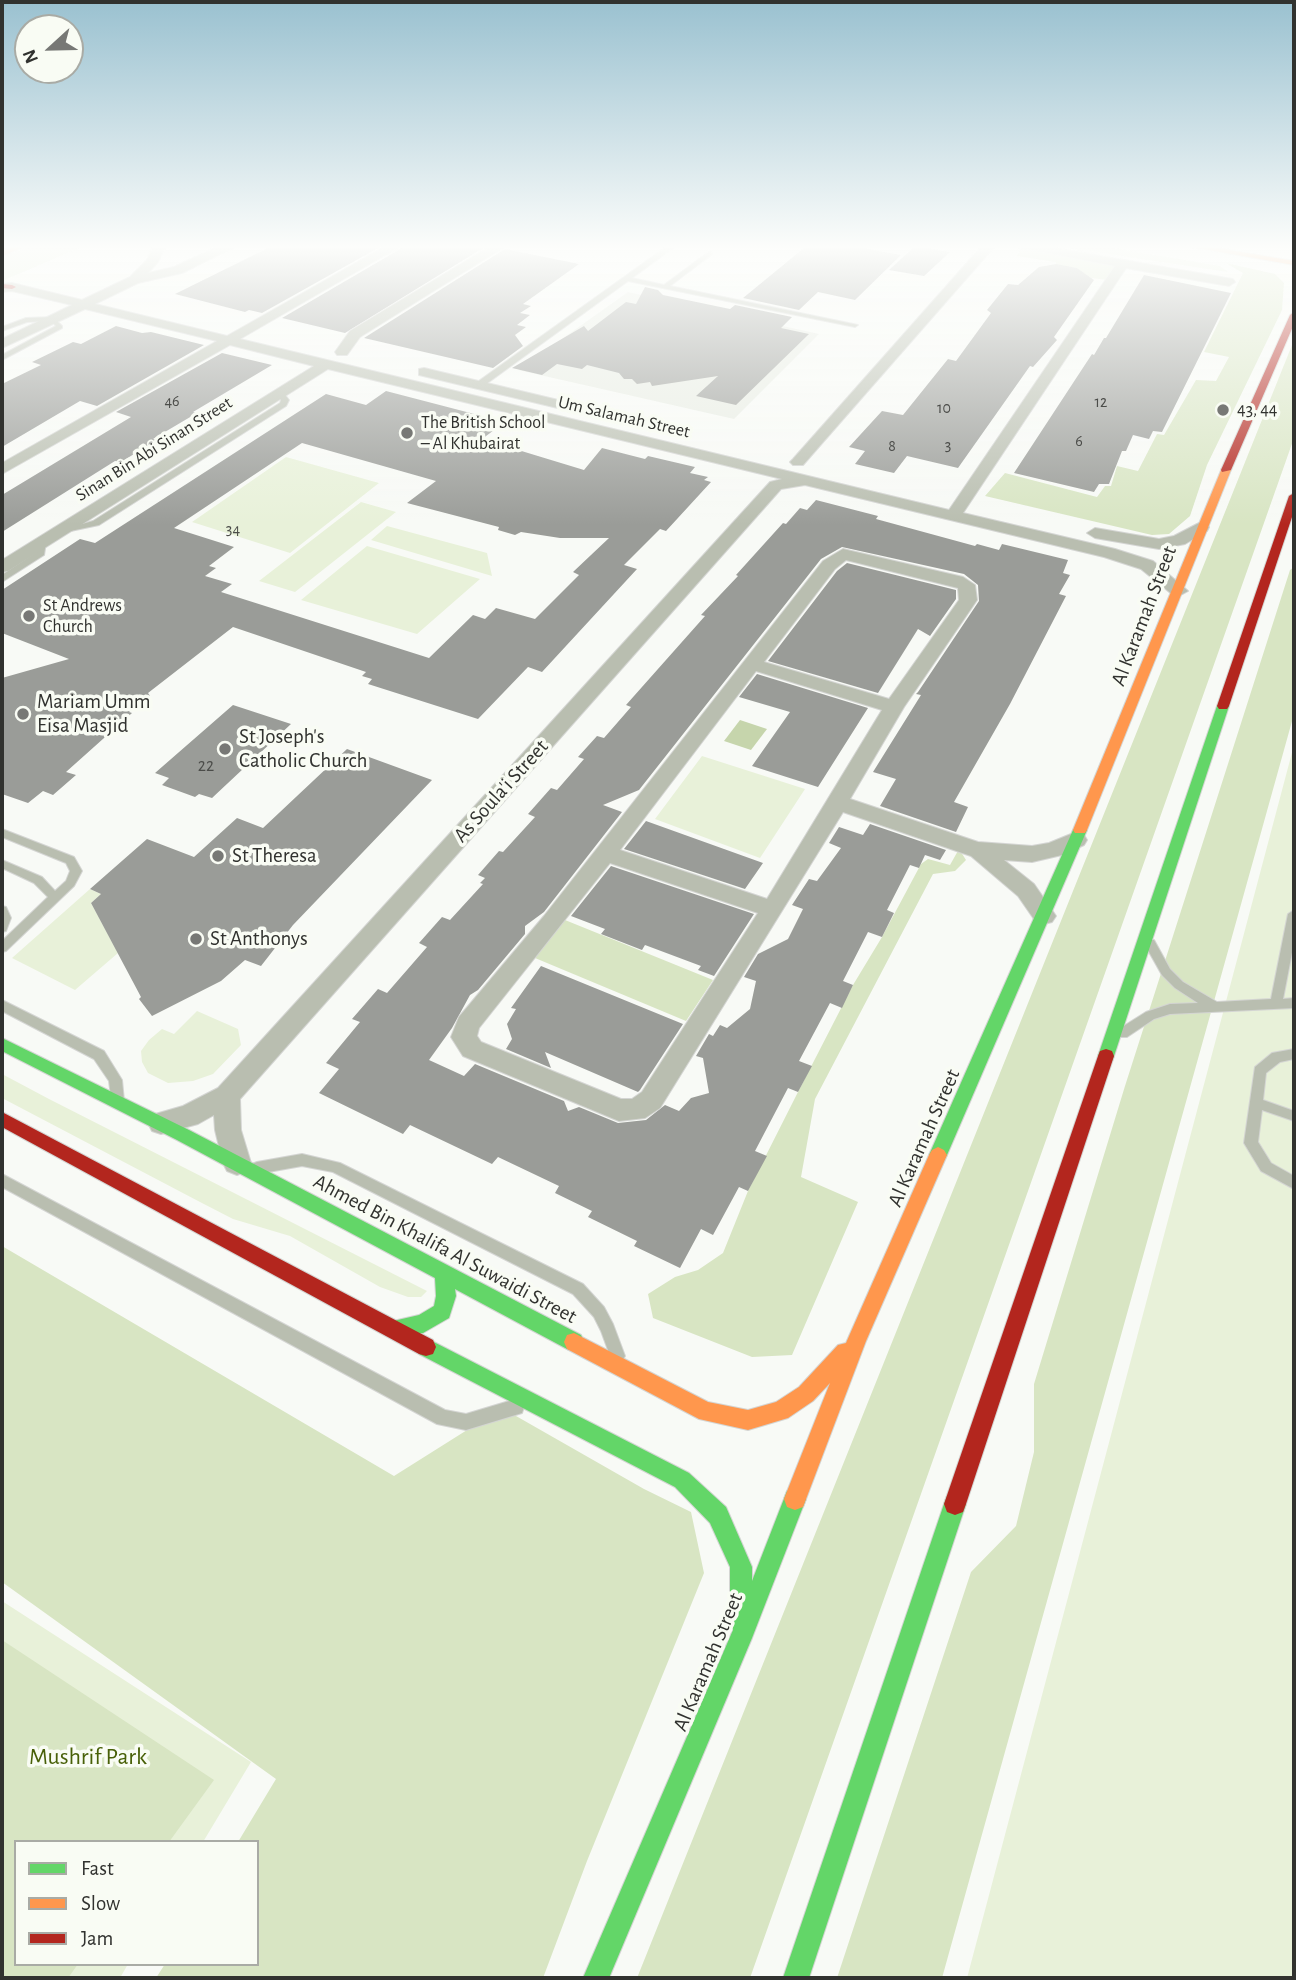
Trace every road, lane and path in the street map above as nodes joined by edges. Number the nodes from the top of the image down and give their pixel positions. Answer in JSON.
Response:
{"nodes":[{"id":1,"x":40,"y":339,"type":"edge"},
{"id":2,"x":289,"y":339,"type":"edge"},
{"id":3,"x":351,"y":339,"type":"edge"},
{"id":4,"x":542,"y":339,"type":"edge"},
{"id":5,"x":909,"y":339,"type":"edge"},
{"id":6,"x":1072,"y":339,"type":"edge"},
{"id":7,"x":1283,"y":339,"type":"edge"},
{"id":8,"x":231,"y":340,"type":"joint"},
{"id":9,"x":342,"y":352,"type":"junction"},
{"id":10,"x":2,"y":358,"type":"edge"},
{"id":11,"x":367,"y":358,"type":"dead end"},
{"id":12,"x":326,"y":364,"type":"junction"},
{"id":13,"x":404,"y":367,"type":"dead end"},
{"id":14,"x":479,"y":384,"type":"junction"},
{"id":15,"x":581,"y":409,"type":"dead end"},
{"id":16,"x":801,"y":467,"type":"junction"},
{"id":17,"x":2,"y":468,"type":"edge"},
{"id":18,"x":771,"y":478,"type":"junction"},
{"id":19,"x":1294,"y":496,"type":"edge"},
{"id":20,"x":954,"y":515,"type":"junction"},
{"id":21,"x":1201,"y":527,"type":"junction"},
{"id":22,"x":1077,"y":528,"type":"dead end"},
{"id":23,"x":42,"y":542,"type":"junction"},
{"id":24,"x":2,"y":567,"type":"edge"},
{"id":25,"x":2,"y":579,"type":"edge"},
{"id":26,"x":1178,"y":591,"type":"junction"},
{"id":27,"x":752,"y":664,"type":"junction"},
{"id":28,"x":894,"y":707,"type":"junction"},
{"id":29,"x":839,"y":803,"type":"junction"},
{"id":30,"x":2,"y":832,"type":"edge"},
{"id":31,"x":1076,"y":840,"type":"junction"},
{"id":32,"x":978,"y":850,"type":"junction"},
{"id":33,"x":606,"y":853,"type":"junction"},
{"id":34,"x":2,"y":864,"type":"edge"},
{"id":35,"x":55,"y":898,"type":"junction"},
{"id":36,"x":771,"y":909,"type":"junction"},
{"id":37,"x":2,"y":910,"type":"edge"},
{"id":38,"x":1294,"y":914,"type":"edge"},
{"id":39,"x":1044,"y":916,"type":"junction"},
{"id":40,"x":2,"y":928,"type":"edge"},
{"id":41,"x":1149,"y":929,"type":"junction"},
{"id":42,"x":2,"y":948,"type":"edge"},
{"id":43,"x":1294,"y":1003,"type":"edge"},
{"id":44,"x":1276,"y":1004,"type":"junction"},
{"id":45,"x":2,"y":1005,"type":"edge"},
{"id":46,"x":1215,"y":1007,"type":"junction"},
{"id":47,"x":2,"y":1044,"type":"edge"},
{"id":48,"x":1108,"y":1050,"type":"junction"},
{"id":49,"x":1294,"y":1054,"type":"edge"},
{"id":50,"x":227,"y":1096,"type":"junction"},
{"id":51,"x":117,"y":1101,"type":"junction"},
{"id":52,"x":1256,"y":1103,"type":"junction"},
{"id":53,"x":1294,"y":1116,"type":"edge"},
{"id":54,"x":2,"y":1119,"type":"edge"},
{"id":55,"x":160,"y":1123,"type":"junction"},
{"id":56,"x":243,"y":1167,"type":"junction"},
{"id":57,"x":2,"y":1180,"type":"edge"},
{"id":58,"x":1294,"y":1183,"type":"edge"},
{"id":59,"x":444,"y":1272,"type":"junction"},
{"id":60,"x":396,"y":1329,"type":"junction"},
{"id":61,"x":856,"y":1340,"type":"junction"},
{"id":62,"x":620,"y":1366,"type":"junction"},
{"id":63,"x":530,"y":1403,"type":"junction"},
{"id":64,"x":741,"y":1638,"type":"junction"},
{"id":65,"x":596,"y":1978,"type":"edge"},
{"id":66,"x":796,"y":1978,"type":"edge"}],
"edges":[{"from":1,"to":10,"type":"lane"},
{"from":2,"to":9,"type":"street"},
{"from":3,"to":9,"type":"street"},
{"from":4,"to":14,"type":"lane"},
{"from":5,"to":16,"type":"street"},
{"from":6,"to":20,"type":"street"},
{"from":7,"to":21,"type":"main road","name":"Al Karamah Street"},
{"from":8,"to":12,"type":"street","name":"Um Salamah Street"},
{"from":8,"to":17,"type":"street"},
{"from":9,"to":11,"type":"street"},
{"from":12,"to":18,"type":"street","name":"Um Salamah Street"},
{"from":12,"to":23,"type":"street","name":"Sinan Bin Abi Sinan Street"},
{"from":13,"to":14,"type":"street","name":"Um Salamah Street"},
{"from":14,"to":15,"type":"street","name":"Um Salamah Street"},
{"from":16,"to":18,"type":"street"},
{"from":16,"to":20,"type":"street"},
{"from":18,"to":50,"type":"street","name":"As Soula'i Street"},
{"from":19,"to":41,"type":"main road"},
{"from":20,"to":26,"type":"street"},
{"from":21,"to":22,"type":"street"},
{"from":21,"to":26,"type":"main road","name":"Al Karamah Street"},
{"from":23,"to":24,"type":"street","name":"Sinan Bin Abi Sinan Street"},
{"from":23,"to":25,"type":"lane"},
{"from":26,"to":31,"type":"main road","name":"Al Karamah Street"},
{"from":27,"to":28,"type":"street"},
{"from":27,"to":28,"type":"street"},
{"from":27,"to":33,"type":"street"},
{"from":28,"to":29,"type":"street"},
{"from":29,"to":32,"type":"street"},
{"from":29,"to":36,"type":"street"},
{"from":30,"to":35,"type":"lane"},
{"from":31,"to":32,"type":"street"},
{"from":31,"to":39,"type":"main road","name":"Al Karamah Street"},
{"from":32,"to":39,"type":"street"},
{"from":33,"to":36,"type":"street"},
{"from":33,"to":36,"type":"street"},
{"from":34,"to":35,"type":"lane"},
{"from":35,"to":42,"type":"lane"},
{"from":37,"to":40,"type":"lane"},
{"from":38,"to":44,"type":"lane"},
{"from":39,"to":61,"type":"main road","name":"Al Karamah Street"},
{"from":41,"to":46,"type":"lane"},
{"from":41,"to":48,"type":"main road"},
{"from":43,"to":44,"type":"lane"},
{"from":44,"to":46,"type":"lane"},
{"from":45,"to":51,"type":"lane"},
{"from":46,"to":48,"type":"lane"},
{"from":47,"to":51,"type":"main road","name":"Ahmed Bin Khalifa Al Suwaidi Street"},
{"from":48,"to":66,"type":"main road"},
{"from":49,"to":52,"type":"lane"},
{"from":50,"to":55,"type":"street","name":"As Soula'i Street"},
{"from":50,"to":56,"type":"street"},
{"from":51,"to":55,"type":"main road","name":"Ahmed Bin Khalifa Al Suwaidi Street"},
{"from":52,"to":53,"type":"lane"},
{"from":52,"to":58,"type":"lane"},
{"from":54,"to":60,"type":"main road"},
{"from":55,"to":56,"type":"main road","name":"Ahmed Bin Khalifa Al Suwaidi Street"},
{"from":56,"to":59,"type":"main road","name":"Ahmed Bin Khalifa Al Suwaidi Street"},
{"from":56,"to":62,"type":"lane"},
{"from":57,"to":63,"type":"lane"},
{"from":59,"to":60,"type":"main road"},
{"from":59,"to":62,"type":"main road","name":"Ahmed Bin Khalifa Al Suwaidi Street"},
{"from":60,"to":63,"type":"main road"},
{"from":61,"to":62,"type":"main road","name":"Ahmed Bin Khalifa Al Suwaidi Street"},
{"from":61,"to":64,"type":"main road","name":"Al Karamah Street"},
{"from":63,"to":64,"type":"main road"},
{"from":64,"to":65,"type":"main road","name":"Al Karamah Street"}]}
